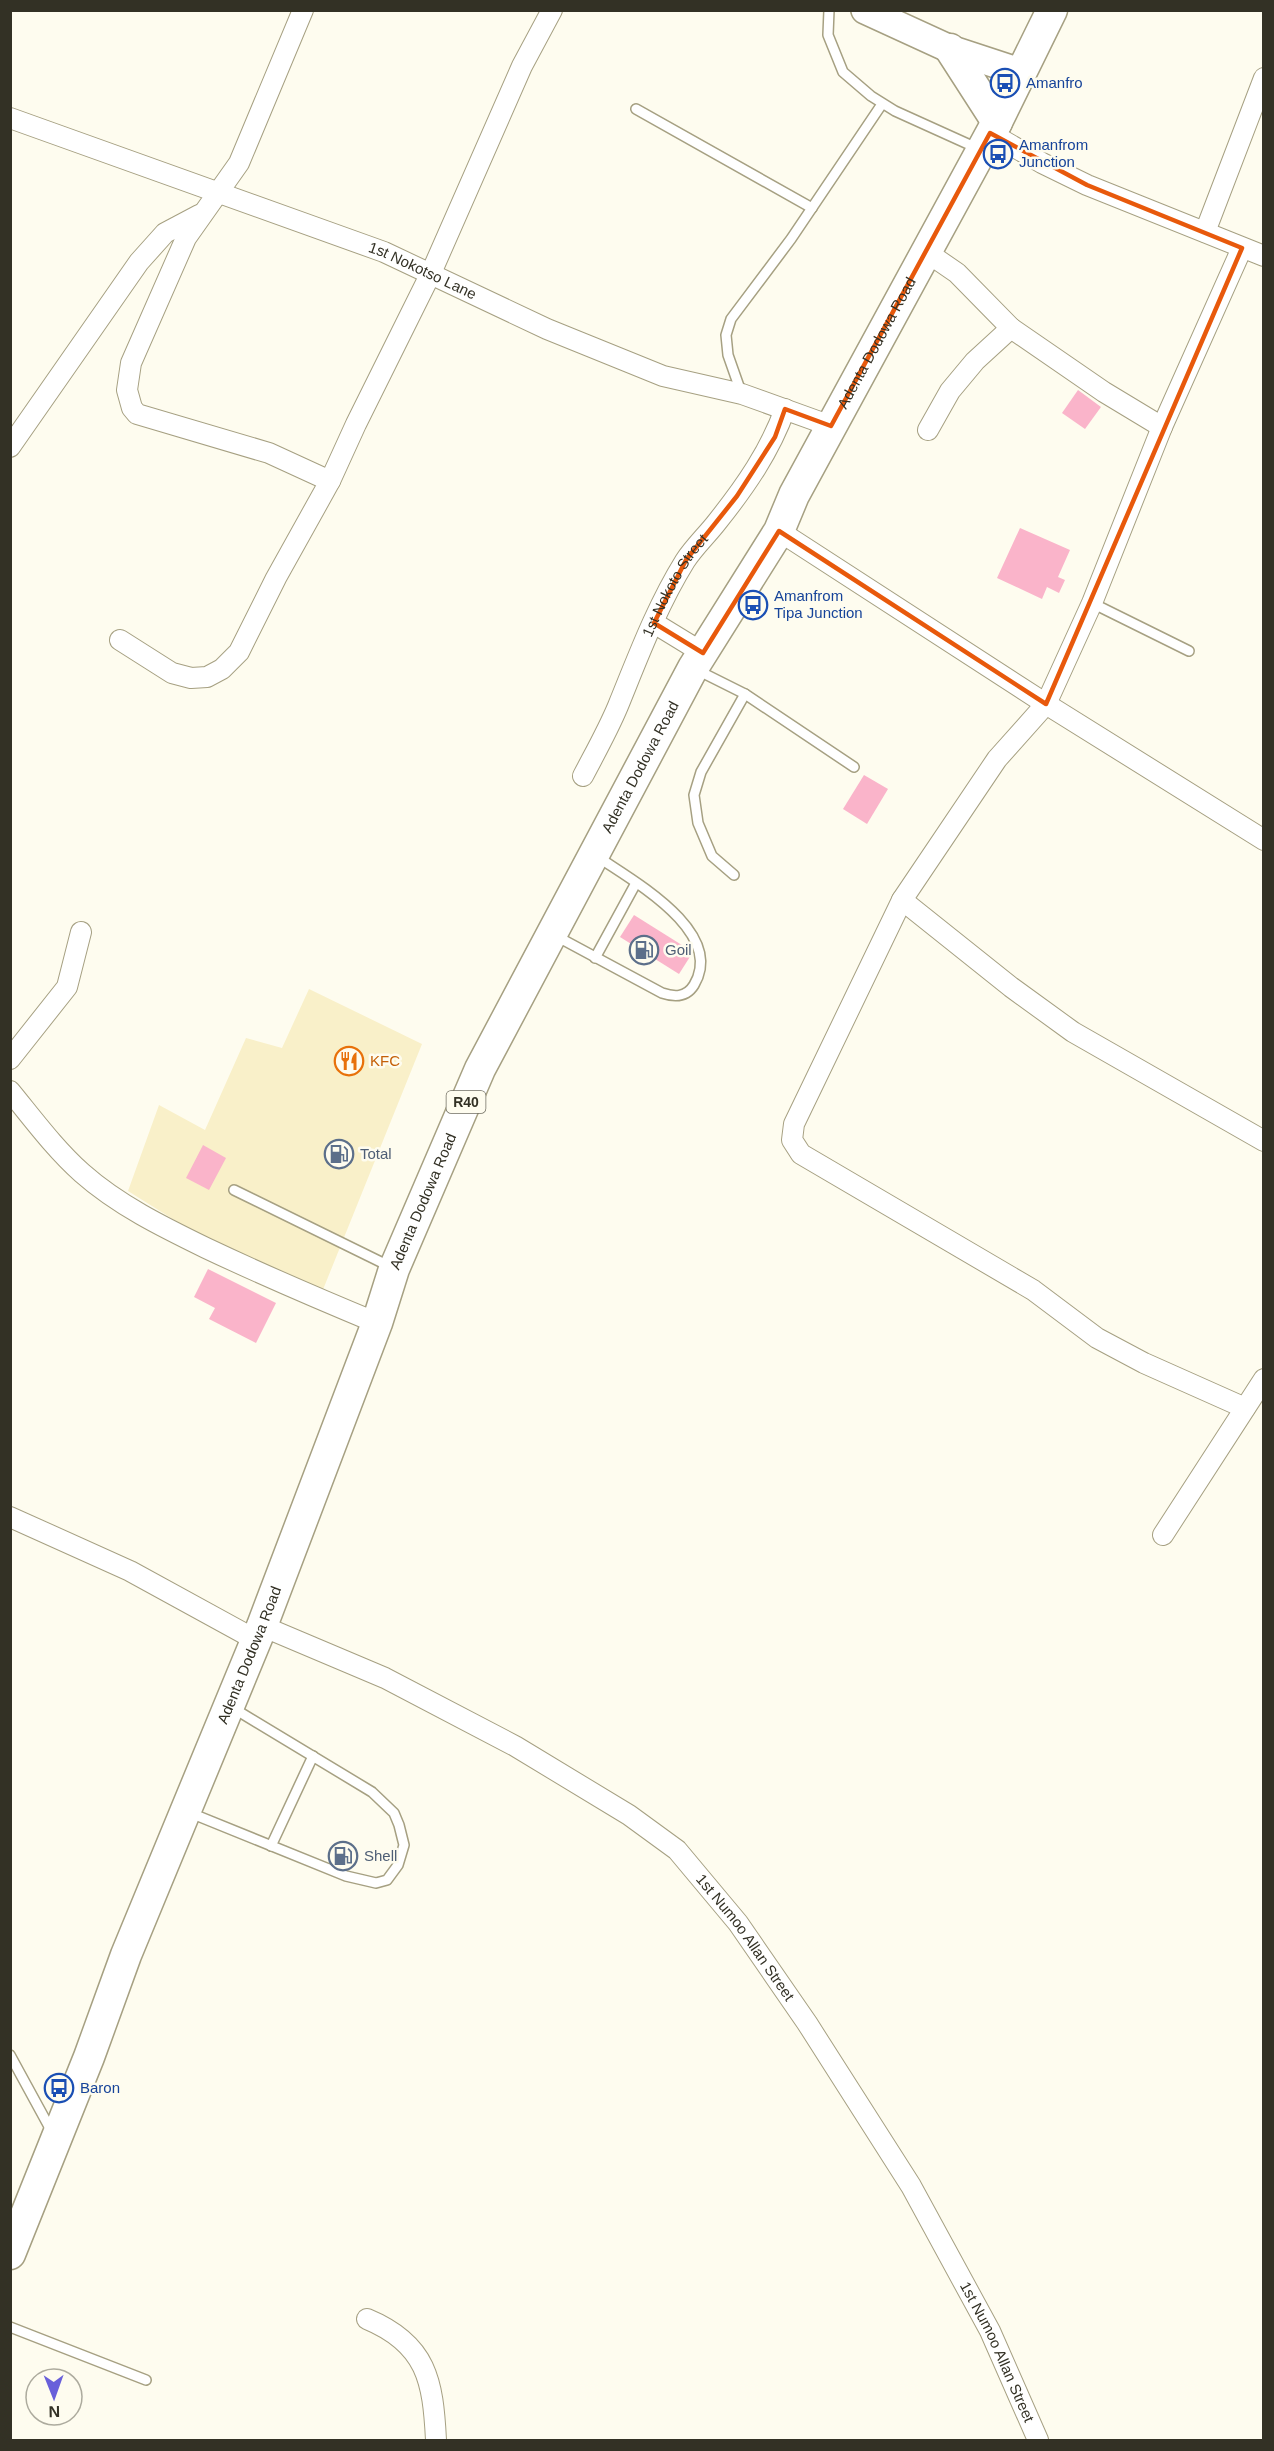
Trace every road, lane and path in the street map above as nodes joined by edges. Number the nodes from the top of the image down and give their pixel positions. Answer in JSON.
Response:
{"nodes":[{"id":1,"x":303,"y":10,"type":"edge"},
{"id":2,"x":552,"y":10,"type":"edge"},
{"id":3,"x":829,"y":10,"type":"edge"},
{"id":4,"x":865,"y":10,"type":"edge"},
{"id":5,"x":1052,"y":10,"type":"edge"},
{"id":6,"x":950,"y":49,"type":"junction"},
{"id":7,"x":1020,"y":72,"type":"junction"},
{"id":8,"x":1263,"y":78,"type":"edge"},
{"id":9,"x":882,"y":104,"type":"junction"},
{"id":10,"x":636,"y":109,"type":"dead end"},
{"id":11,"x":10,"y":118,"type":"edge"},
{"id":12,"x":989,"y":135,"type":"junction"},
{"id":13,"x":219,"y":192,"type":"junction"},
{"id":14,"x":812,"y":208,"type":"junction"},
{"id":15,"x":201,"y":213,"type":"junction"},
{"id":16,"x":1205,"y":232,"type":"junction"},
{"id":17,"x":1242,"y":248,"type":"junction"},
{"id":18,"x":925,"y":251,"type":"junction"},
{"id":19,"x":1263,"y":255,"type":"edge"},
{"id":20,"x":431,"y":273,"type":"junction"},
{"id":21,"x":1011,"y":328,"type":"junction"},
{"id":22,"x":742,"y":393,"type":"junction"},
{"id":23,"x":785,"y":409,"type":"junction"},
{"id":24,"x":831,"y":426,"type":"junction"},
{"id":25,"x":1162,"y":427,"type":"junction"},
{"id":26,"x":928,"y":430,"type":"dead end"},
{"id":27,"x":10,"y":447,"type":"edge"},
{"id":28,"x":330,"y":481,"type":"junction"},
{"id":29,"x":779,"y":531,"type":"junction"},
{"id":30,"x":1092,"y":603,"type":"junction"},
{"id":31,"x":654,"y":623,"type":"junction"},
{"id":32,"x":120,"y":640,"type":"dead end"},
{"id":33,"x":1189,"y":651,"type":"dead end"},
{"id":34,"x":698,"y":661,"type":"junction"},
{"id":35,"x":745,"y":694,"type":"junction"},
{"id":36,"x":1046,"y":704,"type":"junction"},
{"id":37,"x":854,"y":767,"type":"dead end"},
{"id":38,"x":583,"y":776,"type":"dead end"},
{"id":39,"x":1263,"y":840,"type":"edge"},
{"id":40,"x":594,"y":854,"type":"junction"},
{"id":41,"x":734,"y":874,"type":"dead end"},
{"id":42,"x":636,"y":883,"type":"junction"},
{"id":43,"x":902,"y":900,"type":"junction"},
{"id":44,"x":81,"y":932,"type":"dead end"},
{"id":45,"x":552,"y":934,"type":"junction"},
{"id":46,"x":595,"y":958,"type":"junction"},
{"id":47,"x":10,"y":1059,"type":"edge"},
{"id":48,"x":10,"y":1091,"type":"edge"},
{"id":49,"x":1263,"y":1141,"type":"edge"},
{"id":50,"x":234,"y":1190,"type":"dead end"},
{"id":51,"x":394,"y":1269,"type":"junction"},
{"id":52,"x":377,"y":1323,"type":"junction"},
{"id":53,"x":1263,"y":1379,"type":"edge"},
{"id":54,"x":1245,"y":1408,"type":"junction"},
{"id":55,"x":10,"y":1516,"type":"edge"},
{"id":56,"x":1163,"y":1535,"type":"dead end"},
{"id":57,"x":259,"y":1633,"type":"junction"},
{"id":58,"x":228,"y":1706,"type":"junction"},
{"id":59,"x":313,"y":1756,"type":"junction"},
{"id":60,"x":185,"y":1811,"type":"junction"},
{"id":61,"x":271,"y":1846,"type":"junction"},
{"id":62,"x":10,"y":2055,"type":"edge"},
{"id":63,"x":56,"y":2140,"type":"junction"},
{"id":64,"x":10,"y":2254,"type":"edge"},
{"id":65,"x":367,"y":2319,"type":"dead end"},
{"id":66,"x":10,"y":2327,"type":"edge"},
{"id":67,"x":146,"y":2380,"type":"dead end"},
{"id":68,"x":436,"y":2440,"type":"edge"},
{"id":69,"x":1038,"y":2440,"type":"edge"}],
"edges":[{"from":1,"to":13,"type":"street"},
{"from":2,"to":20,"type":"street"},
{"from":3,"to":9,"type":"lane"},
{"from":4,"to":6,"type":"street"},
{"from":5,"to":7,"type":"main road","name":"Adenta Dodowa Road","number":"R40"},
{"from":6,"to":7,"type":"street"},
{"from":6,"to":12,"type":"main road"},
{"from":7,"to":12,"type":"main road","name":"Adenta Dodowa Road","number":"R40"},
{"from":8,"to":16,"type":"street"},
{"from":9,"to":12,"type":"lane"},
{"from":9,"to":14,"type":"lane"},
{"from":10,"to":14,"type":"lane"},
{"from":11,"to":13,"type":"street","name":"1st Nokotso Lane"},
{"from":12,"to":16,"type":"street"},
{"from":12,"to":18,"type":"main road","name":"Adenta Dodowa Road","number":"R40"},
{"from":13,"to":15,"type":"street"},
{"from":13,"to":20,"type":"street","name":"1st Nokotso Lane"},
{"from":14,"to":22,"type":"lane"},
{"from":15,"to":27,"type":"street"},
{"from":15,"to":28,"type":"street"},
{"from":16,"to":17,"type":"street"},
{"from":17,"to":19,"type":"street"},
{"from":17,"to":25,"type":"street"},
{"from":18,"to":21,"type":"street"},
{"from":18,"to":24,"type":"main road","name":"Adenta Dodowa Road","number":"R40"},
{"from":20,"to":22,"type":"street","name":"1st Nokotso Lane"},
{"from":20,"to":28,"type":"street"},
{"from":21,"to":25,"type":"street"},
{"from":21,"to":26,"type":"street"},
{"from":22,"to":23,"type":"street","name":"1st Nokotso Lane"},
{"from":23,"to":24,"type":"street","name":"1st Nokotso Lane"},
{"from":23,"to":31,"type":"street","name":"1st Nokoto Street"},
{"from":24,"to":29,"type":"main road","name":"Adenta Dodowa Road","number":"R40"},
{"from":25,"to":30,"type":"street"},
{"from":28,"to":32,"type":"street"},
{"from":29,"to":34,"type":"main road","name":"Adenta Dodowa Road","number":"R40"},
{"from":29,"to":36,"type":"street"},
{"from":30,"to":33,"type":"lane"},
{"from":30,"to":36,"type":"street"},
{"from":31,"to":34,"type":"street"},
{"from":31,"to":38,"type":"street","name":"1st Nokoto Street"},
{"from":34,"to":35,"type":"lane"},
{"from":34,"to":40,"type":"main road","name":"Adenta Dodowa Road","number":"R40"},
{"from":35,"to":37,"type":"lane"},
{"from":35,"to":41,"type":"lane"},
{"from":36,"to":39,"type":"street"},
{"from":36,"to":43,"type":"street"},
{"from":40,"to":42,"type":"lane"},
{"from":40,"to":45,"type":"main road","name":"Adenta Dodowa Road","number":"R40"},
{"from":42,"to":46,"type":"lane"},
{"from":42,"to":46,"type":"lane"},
{"from":43,"to":49,"type":"street"},
{"from":43,"to":54,"type":"street"},
{"from":44,"to":47,"type":"street"},
{"from":45,"to":46,"type":"lane"},
{"from":45,"to":51,"type":"main road","name":"Adenta Dodowa Road","number":"R40"},
{"from":48,"to":52,"type":"street"},
{"from":50,"to":51,"type":"lane"},
{"from":51,"to":52,"type":"main road","name":"Adenta Dodowa Road","number":"R40"},
{"from":52,"to":57,"type":"main road","name":"Adenta Dodowa Road","number":"R40"},
{"from":53,"to":54,"type":"street"},
{"from":54,"to":56,"type":"street"},
{"from":55,"to":57,"type":"street","name":"1st Numoo Allan Street"},
{"from":57,"to":58,"type":"main road","name":"Adenta Dodowa Road","number":"R40"},
{"from":57,"to":69,"type":"street","name":"1st Numoo Allan Street"},
{"from":58,"to":59,"type":"lane"},
{"from":58,"to":60,"type":"main road","name":"Adenta Dodowa Road","number":"R40"},
{"from":59,"to":61,"type":"lane"},
{"from":59,"to":61,"type":"lane"},
{"from":60,"to":61,"type":"lane"},
{"from":60,"to":63,"type":"main road","name":"Adenta Dodowa Road","number":"R40"},
{"from":62,"to":63,"type":"lane"},
{"from":63,"to":64,"type":"main road","name":"Adenta Dodowa Road","number":"R40"},
{"from":65,"to":68,"type":"street"},
{"from":66,"to":67,"type":"lane"}]}
